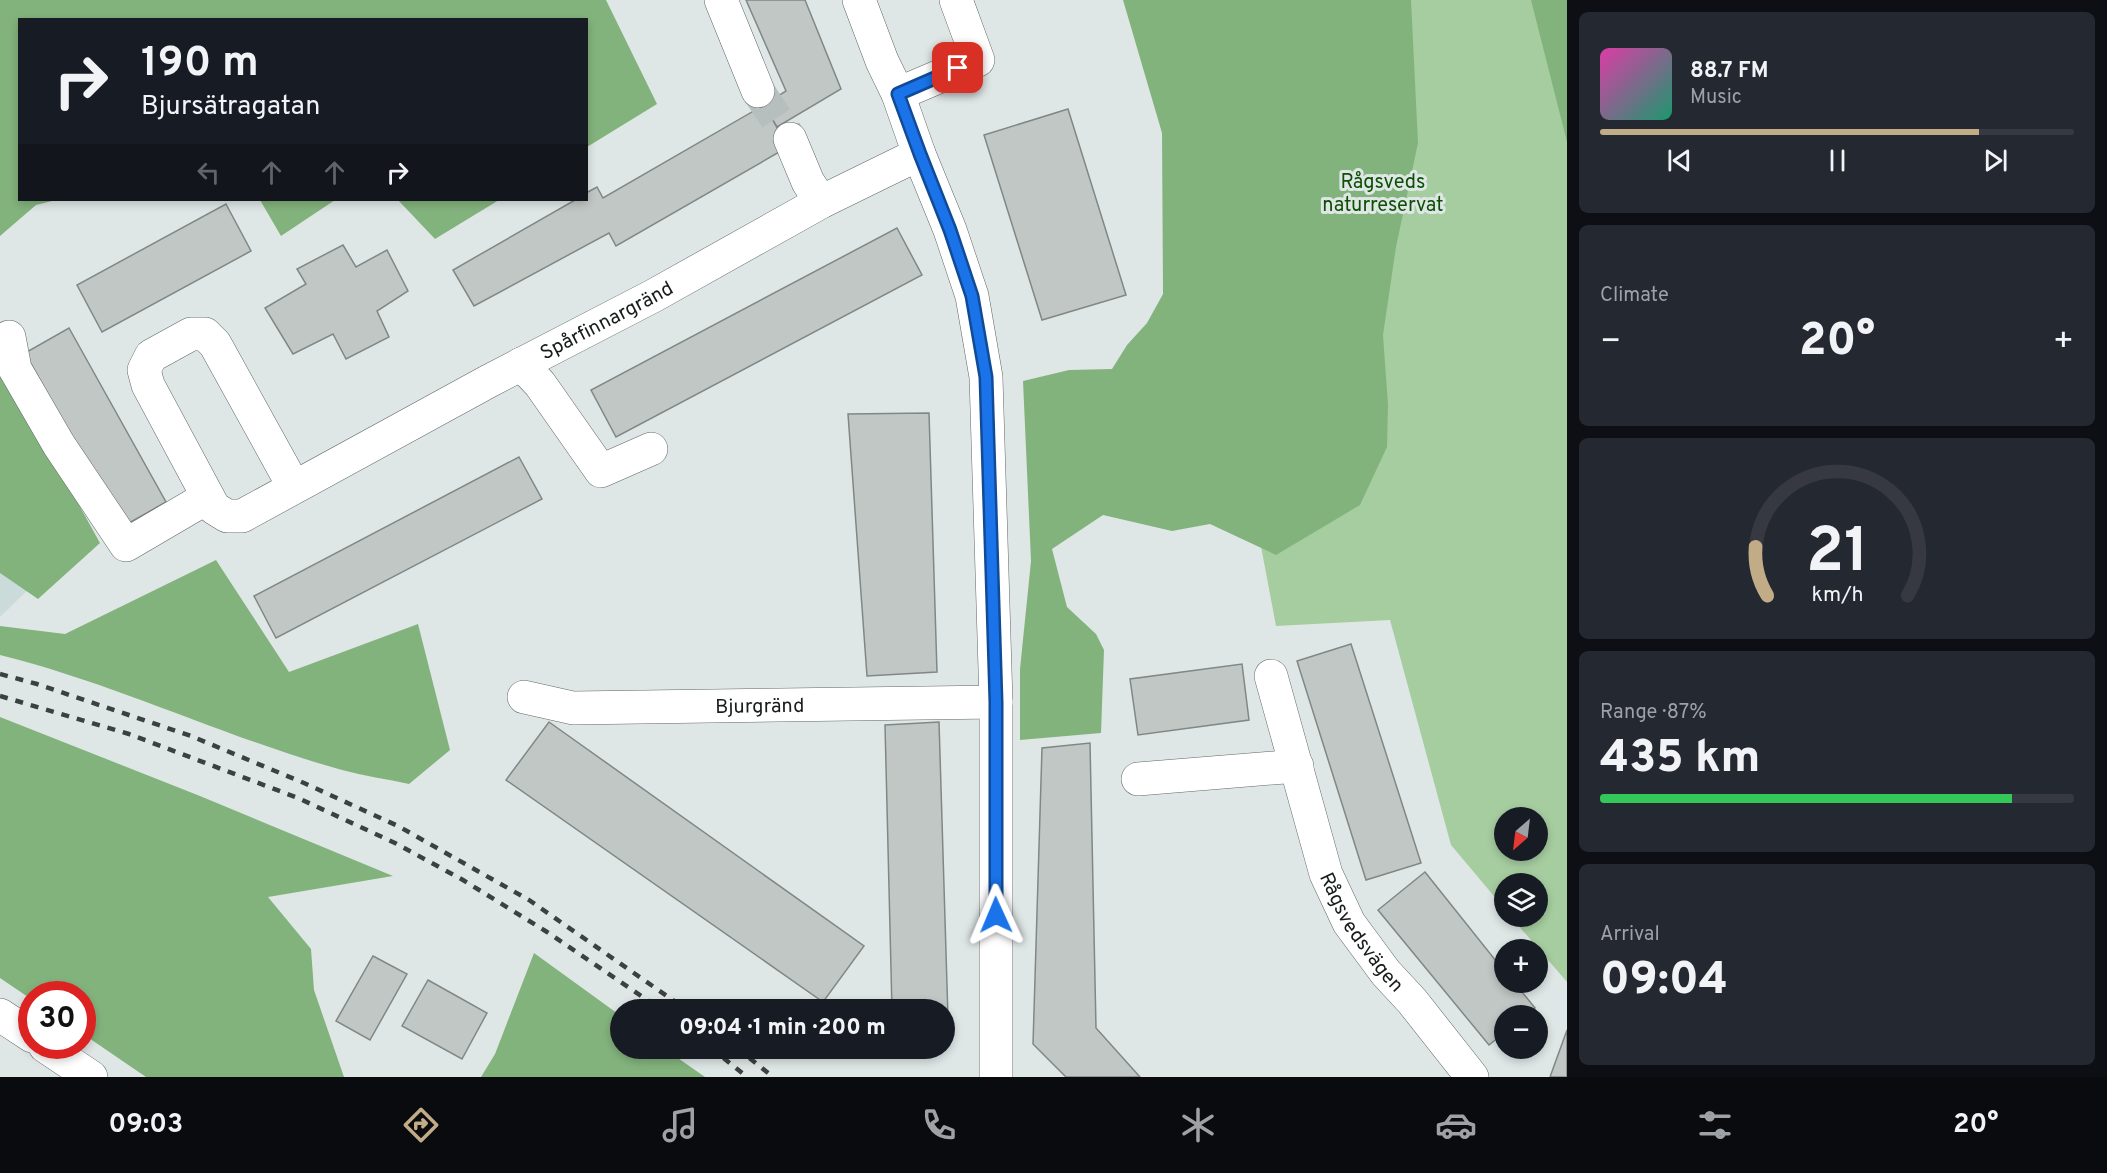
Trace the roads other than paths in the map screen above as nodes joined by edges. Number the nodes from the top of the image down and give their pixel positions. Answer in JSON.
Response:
{"nodes":[{"id":1,"x":721,"y":0,"type":"edge"},
{"id":2,"x":859,"y":0,"type":"edge"},
{"id":3,"x":956,"y":0,"type":"edge"},
{"id":4,"x":759,"y":91,"type":"tunnel mouth"},
{"id":5,"x":898,"y":94,"type":"junction"},
{"id":6,"x":790,"y":139,"type":"tunnel mouth"},
{"id":7,"x":920,"y":154,"type":"junction"},
{"id":8,"x":821,"y":202,"type":"junction"},
{"id":9,"x":9,"y":337,"type":"dead end"},
{"id":10,"x":521,"y":364,"type":"junction"},
{"id":11,"x":651,"y":449,"type":"dead end"},
{"id":12,"x":294,"y":487,"type":"junction"},
{"id":13,"x":208,"y":497,"type":"junction"},
{"id":14,"x":1272,"y":676,"type":"dead end"},
{"id":15,"x":524,"y":697,"type":"dead end"},
{"id":16,"x":996,"y":702,"type":"junction"},
{"id":17,"x":1297,"y":766,"type":"junction"},
{"id":18,"x":1138,"y":779,"type":"dead end"},
{"id":19,"x":0,"y":1015,"type":"edge"},
{"id":20,"x":18,"y":1027,"type":"edge"},
{"id":21,"x":64,"y":1059,"type":"edge"},
{"id":22,"x":91,"y":1077,"type":"edge"},
{"id":23,"x":996,"y":1077,"type":"edge"},
{"id":24,"x":1472,"y":1077,"type":"edge"}],
"edges":[{"from":1,"to":4,"type":"street"},
{"from":2,"to":5,"type":"street"},
{"from":3,"to":5,"type":"street"},
{"from":5,"to":7,"type":"street"},
{"from":6,"to":8,"type":"street"},
{"from":7,"to":8,"type":"street","name":"Spårfinnargränd"},
{"from":7,"to":16,"type":"street"},
{"from":8,"to":10,"type":"street","name":"Spårfinnargränd"},
{"from":9,"to":13,"type":"street"},
{"from":10,"to":11,"type":"street"},
{"from":10,"to":12,"type":"street","name":"Spårfinnargränd"},
{"from":12,"to":13,"type":"street","name":"Spårfinnargränd"},
{"from":12,"to":13,"type":"street","name":"Spårfinnargränd"},
{"from":14,"to":17,"type":"street","name":"Rågsvedsvägen"},
{"from":15,"to":16,"type":"street","name":"Bjurgränd"},
{"from":16,"to":23,"type":"street"},
{"from":17,"to":18,"type":"street"},
{"from":17,"to":24,"type":"street","name":"Rågsvedsvägen"},
{"from":19,"to":20,"type":"street"},
{"from":21,"to":22,"type":"street"}]}
